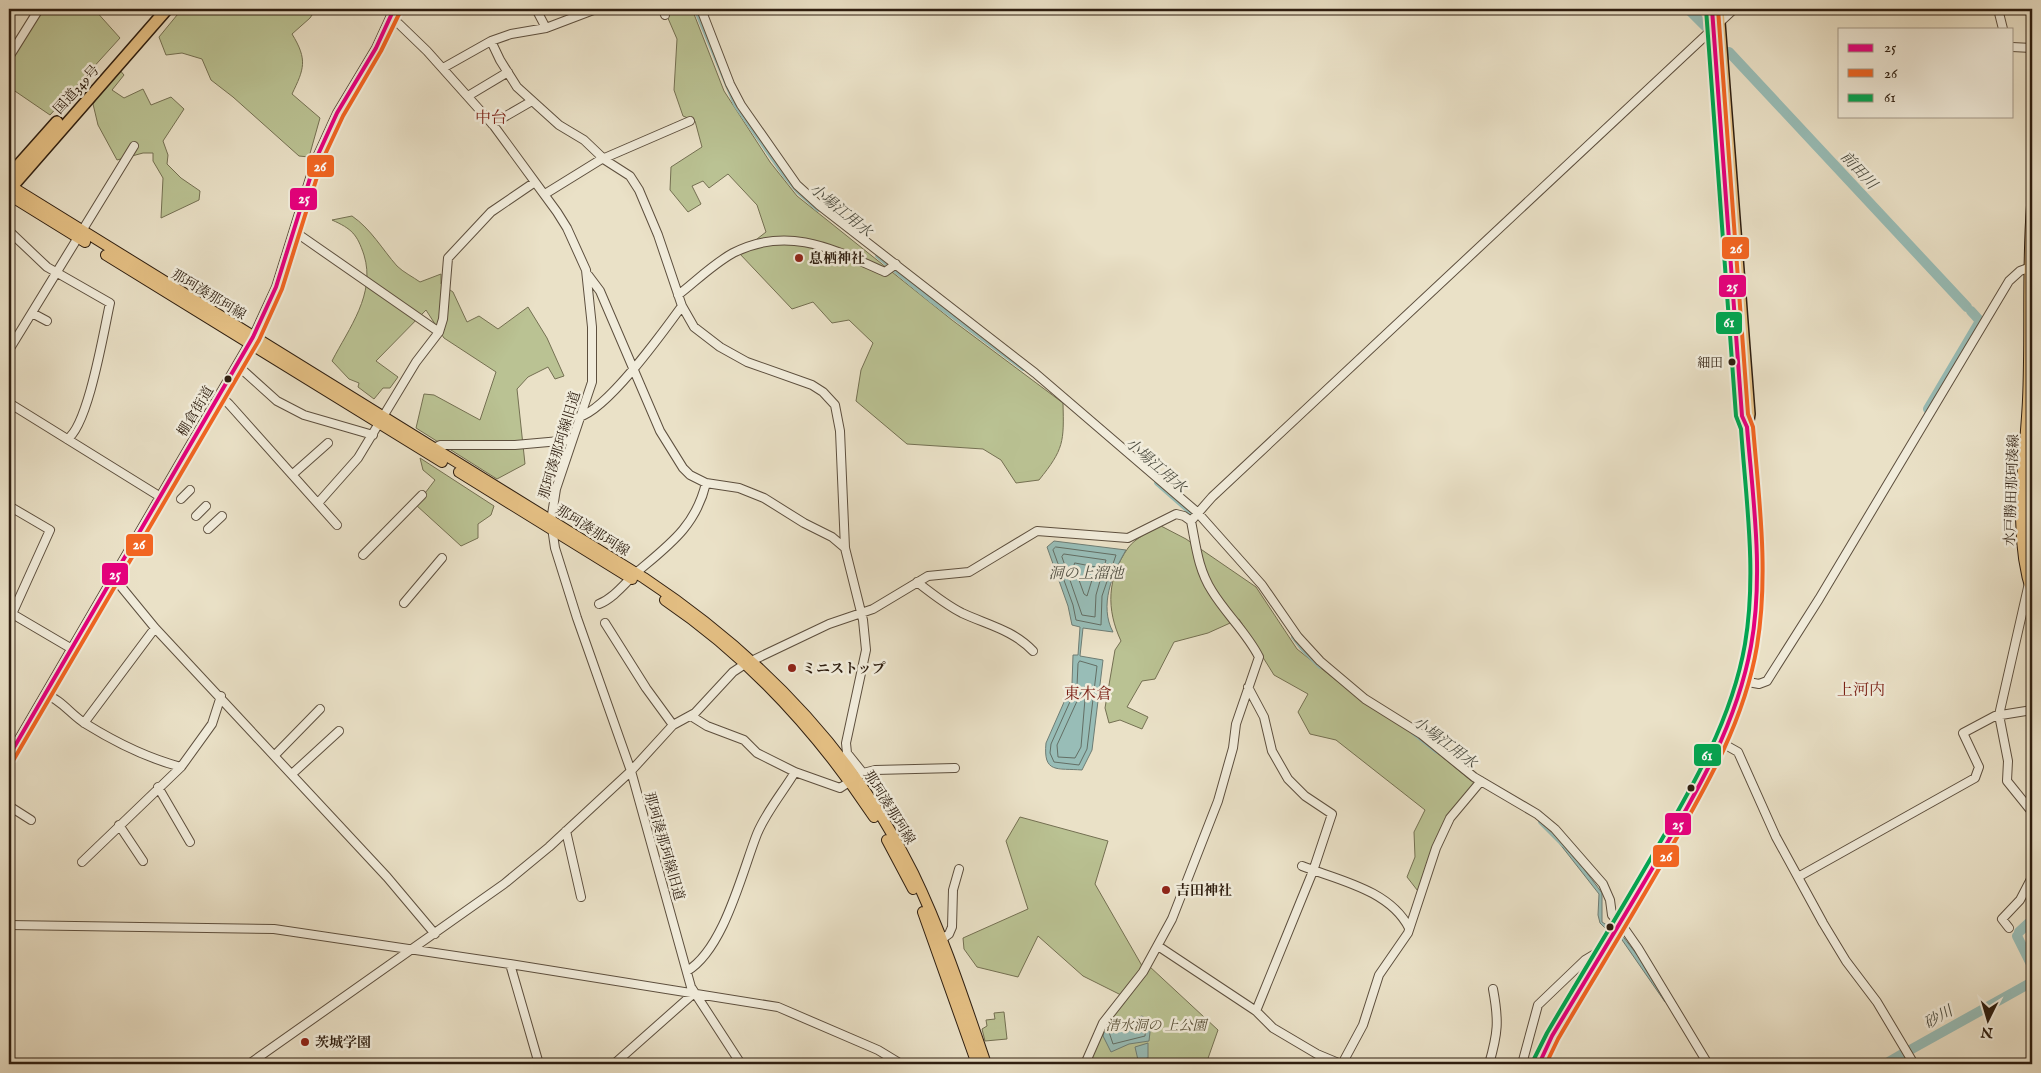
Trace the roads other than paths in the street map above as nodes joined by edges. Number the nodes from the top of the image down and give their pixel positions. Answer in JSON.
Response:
{"nodes":[{"id":1,"x":39,"y":9,"type":"edge"},
{"id":2,"x":167,"y":9,"type":"edge"},
{"id":3,"x":394,"y":9,"type":"edge"},
{"id":4,"x":536,"y":9,"type":"edge"},
{"id":5,"x":596,"y":9,"type":"edge"},
{"id":6,"x":701,"y":9,"type":"edge"},
{"id":7,"x":1712,"y":9,"type":"edge"},
{"id":8,"x":1718,"y":9,"type":"edge"},
{"id":9,"x":1734,"y":9,"type":"edge"},
{"id":10,"x":1998,"y":9,"type":"edge"},
{"id":11,"x":154,"y":16,"type":"edge"},
{"id":12,"x":389,"y":20,"type":"junction"},
{"id":13,"x":1716,"y":26,"type":"junction"},
{"id":14,"x":546,"y":28,"type":"junction"},
{"id":15,"x":2003,"y":28,"type":"edge"},
{"id":16,"x":491,"y":41,"type":"junction"},
{"id":17,"x":2014,"y":47,"type":"edge"},
{"id":18,"x":2032,"y":48,"type":"edge"},
{"id":19,"x":10,"y":53,"type":"edge"},
{"id":20,"x":443,"y":68,"type":"junction"},
{"id":21,"x":508,"y":72,"type":"junction"},
{"id":22,"x":468,"y":96,"type":"junction"},
{"id":23,"x":532,"y":101,"type":"junction"},
{"id":24,"x":690,"y":121,"type":"dead end"},
{"id":25,"x":492,"y":124,"type":"junction"},
{"id":26,"x":134,"y":146,"type":"dead end"},
{"id":27,"x":605,"y":160,"type":"junction"},
{"id":28,"x":535,"y":182,"type":"junction"},
{"id":29,"x":9,"y":187,"type":"edge"},
{"id":30,"x":544,"y":194,"type":"junction"},
{"id":31,"x":2032,"y":206,"type":"edge"},
{"id":32,"x":9,"y":231,"type":"edge"},
{"id":33,"x":293,"y":234,"type":"junction"},
{"id":34,"x":81,"y":235,"type":"junction"},
{"id":35,"x":893,"y":267,"type":"junction"},
{"id":36,"x":2028,"y":268,"type":"junction"},
{"id":37,"x":57,"y":273,"type":"junction"},
{"id":38,"x":588,"y":275,"type":"junction"},
{"id":39,"x":678,"y":296,"type":"junction"},
{"id":40,"x":682,"y":306,"type":"junction"},
{"id":41,"x":32,"y":313,"type":"junction"},
{"id":42,"x":46,"y":321,"type":"dead end"},
{"id":43,"x":439,"y":332,"type":"junction"},
{"id":44,"x":251,"y":340,"type":"junction"},
{"id":45,"x":9,"y":350,"type":"edge"},
{"id":46,"x":237,"y":365,"type":"junction"},
{"id":47,"x":633,"y":366,"type":"junction"},
{"id":48,"x":219,"y":395,"type":"junction"},
{"id":49,"x":9,"y":403,"type":"edge"},
{"id":50,"x":579,"y":417,"type":"junction"},
{"id":51,"x":381,"y":420,"type":"junction"},
{"id":52,"x":373,"y":435,"type":"junction"},
{"id":53,"x":67,"y":438,"type":"junction"},
{"id":54,"x":571,"y":440,"type":"junction"},
{"id":55,"x":328,"y":443,"type":"dead end"},
{"id":56,"x":434,"y":448,"type":"junction"},
{"id":57,"x":294,"y":474,"type":"junction"},
{"id":58,"x":706,"y":483,"type":"junction"},
{"id":59,"x":190,"y":490,"type":"dead end"},
{"id":60,"x":422,"y":495,"type":"dead end"},
{"id":61,"x":159,"y":496,"type":"junction"},
{"id":62,"x":181,"y":499,"type":"dead end"},
{"id":63,"x":318,"y":502,"type":"junction"},
{"id":64,"x":9,"y":506,"type":"edge"},
{"id":65,"x":206,"y":506,"type":"dead end"},
{"id":66,"x":196,"y":516,"type":"dead end"},
{"id":67,"x":222,"y":516,"type":"dead end"},
{"id":68,"x":1194,"y":516,"type":"junction"},
{"id":69,"x":337,"y":525,"type":"dead end"},
{"id":70,"x":551,"y":526,"type":"junction"},
{"id":71,"x":208,"y":529,"type":"dead end"},
{"id":72,"x":845,"y":548,"type":"junction"},
{"id":73,"x":363,"y":555,"type":"dead end"},
{"id":74,"x":442,"y":558,"type":"dead end"},
{"id":75,"x":634,"y":576,"type":"junction"},
{"id":76,"x":114,"y":578,"type":"junction"},
{"id":77,"x":917,"y":582,"type":"junction"},
{"id":78,"x":2031,"y":588,"type":"edge"},
{"id":79,"x":404,"y":603,"type":"dead end"},
{"id":80,"x":599,"y":604,"type":"dead end"},
{"id":81,"x":10,"y":613,"type":"edge"},
{"id":82,"x":861,"y":614,"type":"junction"},
{"id":83,"x":605,"y":623,"type":"dead end"},
{"id":84,"x":156,"y":628,"type":"junction"},
{"id":85,"x":72,"y":649,"type":"junction"},
{"id":86,"x":1033,"y":651,"type":"dead end"},
{"id":87,"x":749,"y":663,"type":"junction"},
{"id":88,"x":1743,"y":681,"type":"junction"},
{"id":89,"x":1248,"y":687,"type":"junction"},
{"id":90,"x":46,"y":694,"type":"junction"},
{"id":91,"x":221,"y":696,"type":"junction"},
{"id":92,"x":320,"y":709,"type":"dead end"},
{"id":93,"x":2032,"y":710,"type":"edge"},
{"id":94,"x":1999,"y":715,"type":"junction"},
{"id":95,"x":691,"y":716,"type":"junction"},
{"id":96,"x":84,"y":723,"type":"junction"},
{"id":97,"x":673,"y":725,"type":"junction"},
{"id":98,"x":339,"y":731,"type":"dead end"},
{"id":99,"x":1722,"y":743,"type":"junction"},
{"id":100,"x":275,"y":755,"type":"junction"},
{"id":101,"x":9,"y":756,"type":"edge"},
{"id":102,"x":181,"y":766,"type":"junction"},
{"id":103,"x":955,"y":768,"type":"dead end"},
{"id":104,"x":631,"y":771,"type":"junction"},
{"id":105,"x":795,"y":772,"type":"junction"},
{"id":106,"x":292,"y":774,"type":"junction"},
{"id":107,"x":856,"y":778,"type":"junction"},
{"id":108,"x":1479,"y":783,"type":"junction"},
{"id":109,"x":158,"y":787,"type":"junction"},
{"id":110,"x":9,"y":806,"type":"edge"},
{"id":111,"x":2032,"y":812,"type":"edge"},
{"id":112,"x":31,"y":820,"type":"dead end"},
{"id":113,"x":119,"y":825,"type":"junction"},
{"id":114,"x":566,"y":831,"type":"junction"},
{"id":115,"x":190,"y":842,"type":"dead end"},
{"id":116,"x":143,"y":861,"type":"dead end"},
{"id":117,"x":82,"y":862,"type":"dead end"},
{"id":118,"x":1302,"y":866,"type":"dead end"},
{"id":119,"x":959,"y":869,"type":"dead end"},
{"id":120,"x":1313,"y":871,"type":"junction"},
{"id":121,"x":1798,"y":877,"type":"junction"},
{"id":122,"x":2032,"y":877,"type":"edge"},
{"id":123,"x":581,"y":897,"type":"dead end"},
{"id":124,"x":1620,"y":924,"type":"junction"},
{"id":125,"x":9,"y":925,"type":"edge"},
{"id":126,"x":1409,"y":928,"type":"junction"},
{"id":127,"x":2009,"y":928,"type":"dead end"},
{"id":128,"x":435,"y":934,"type":"junction"},
{"id":129,"x":942,"y":939,"type":"junction"},
{"id":130,"x":1158,"y":946,"type":"junction"},
{"id":131,"x":414,"y":950,"type":"junction"},
{"id":132,"x":1602,"y":954,"type":"junction"},
{"id":133,"x":510,"y":964,"type":"junction"},
{"id":134,"x":687,"y":971,"type":"junction"},
{"id":135,"x":1493,"y":989,"type":"dead end"},
{"id":136,"x":695,"y":994,"type":"junction"},
{"id":137,"x":1256,"y":1011,"type":"junction"},
{"id":138,"x":249,"y":1064,"type":"edge"},
{"id":139,"x":539,"y":1064,"type":"edge"},
{"id":140,"x":614,"y":1064,"type":"edge"},
{"id":141,"x":741,"y":1064,"type":"edge"},
{"id":142,"x":900,"y":1064,"type":"edge"},
{"id":143,"x":978,"y":1064,"type":"edge"},
{"id":144,"x":986,"y":1064,"type":"edge"},
{"id":145,"x":1085,"y":1064,"type":"edge"},
{"id":146,"x":1341,"y":1064,"type":"edge"},
{"id":147,"x":1489,"y":1064,"type":"edge"},
{"id":148,"x":1522,"y":1064,"type":"edge"},
{"id":149,"x":1539,"y":1064,"type":"edge"},
{"id":150,"x":1708,"y":1064,"type":"edge"},
{"id":151,"x":1914,"y":1064,"type":"edge"}],
"edges":[{"from":1,"to":19,"type":"street"},
{"from":2,"to":11,"type":"highway","name":"国道349号"},
{"from":3,"to":12,"type":"street","name":"棚倉街道"},
{"from":4,"to":14,"type":"street"},
{"from":5,"to":14,"type":"street"},
{"from":6,"to":35,"type":"street"},
{"from":7,"to":13,"type":"highway"},
{"from":8,"to":13,"type":"highway"},
{"from":9,"to":13,"type":"street"},
{"from":10,"to":15,"type":"street"},
{"from":11,"to":29,"type":"highway","name":"国道349号"},
{"from":12,"to":20,"type":"street","name":"那珂湊那珂線旧道"},
{"from":12,"to":33,"type":"street","name":"棚倉街道"},
{"from":13,"to":68,"type":"street"},
{"from":13,"to":88,"type":"highway"},
{"from":14,"to":16,"type":"street"},
{"from":16,"to":20,"type":"street"},
{"from":16,"to":21,"type":"street"},
{"from":17,"to":18,"type":"street"},
{"from":20,"to":22,"type":"street","name":"那珂湊那珂線旧道"},
{"from":21,"to":22,"type":"street"},
{"from":21,"to":23,"type":"street"},
{"from":22,"to":25,"type":"street","name":"那珂湊那珂線旧道"},
{"from":23,"to":25,"type":"street"},
{"from":23,"to":27,"type":"street"},
{"from":24,"to":27,"type":"street"},
{"from":25,"to":28,"type":"street","name":"那珂湊那珂線旧道"},
{"from":26,"to":34,"type":"street"},
{"from":27,"to":30,"type":"street"},
{"from":27,"to":39,"type":"street"},
{"from":28,"to":30,"type":"street","name":"那珂湊那珂線旧道"},
{"from":28,"to":43,"type":"street"},
{"from":29,"to":34,"type":"main road","name":"那珂湊那珂線"},
{"from":30,"to":38,"type":"street","name":"那珂湊那珂線旧道"},
{"from":31,"to":36,"type":"main road","name":"水戸勝田那珂湊線"},
{"from":32,"to":37,"type":"street"},
{"from":33,"to":43,"type":"street"},
{"from":33,"to":44,"type":"street","name":"棚倉街道"},
{"from":34,"to":37,"type":"street"},
{"from":34,"to":44,"type":"main road","name":"那珂湊那珂線"},
{"from":35,"to":39,"type":"street"},
{"from":35,"to":68,"type":"street"},
{"from":36,"to":78,"type":"main road","name":"水戸勝田那珂湊線"},
{"from":36,"to":88,"type":"street"},
{"from":37,"to":41,"type":"street"},
{"from":37,"to":53,"type":"street"},
{"from":38,"to":47,"type":"street"},
{"from":38,"to":50,"type":"street","name":"那珂湊那珂線旧道"},
{"from":39,"to":40,"type":"street"},
{"from":40,"to":47,"type":"street"},
{"from":40,"to":72,"type":"street"},
{"from":41,"to":42,"type":"street"},
{"from":41,"to":45,"type":"street"},
{"from":43,"to":51,"type":"street"},
{"from":44,"to":46,"type":"street","name":"棚倉街道"},
{"from":44,"to":51,"type":"main road","name":"那珂湊那珂線"},
{"from":46,"to":48,"type":"street","name":"棚倉街道"},
{"from":46,"to":52,"type":"street"},
{"from":47,"to":50,"type":"street"},
{"from":47,"to":58,"type":"street"},
{"from":48,"to":57,"type":"street"},
{"from":48,"to":61,"type":"street","name":"棚倉街道"},
{"from":49,"to":53,"type":"street"},
{"from":50,"to":54,"type":"street","name":"那珂湊那珂線旧道"},
{"from":51,"to":52,"type":"street"},
{"from":51,"to":56,"type":"main road","name":"那珂湊那珂線"},
{"from":51,"to":70,"type":"main road","name":"那珂湊那珂線"},
{"from":52,"to":63,"type":"street"},
{"from":53,"to":61,"type":"street"},
{"from":54,"to":56,"type":"street"},
{"from":54,"to":70,"type":"street","name":"那珂湊那珂線旧道"},
{"from":55,"to":57,"type":"street"},
{"from":56,"to":70,"type":"main road","name":"那珂湊那珂線"},
{"from":57,"to":63,"type":"street"},
{"from":58,"to":72,"type":"street"},
{"from":58,"to":75,"type":"street"},
{"from":59,"to":62,"type":"street"},
{"from":60,"to":73,"type":"street"},
{"from":61,"to":76,"type":"street","name":"棚倉街道"},
{"from":63,"to":69,"type":"street"},
{"from":64,"to":81,"type":"street"},
{"from":65,"to":66,"type":"street"},
{"from":67,"to":71,"type":"street"},
{"from":68,"to":77,"type":"street"},
{"from":68,"to":89,"type":"street"},
{"from":68,"to":108,"type":"street"},
{"from":70,"to":75,"type":"main road","name":"那珂湊那珂線"},
{"from":70,"to":104,"type":"street","name":"那珂湊那珂線旧道"},
{"from":72,"to":82,"type":"street"},
{"from":74,"to":79,"type":"street"},
{"from":75,"to":80,"type":"street"},
{"from":75,"to":87,"type":"main road","name":"那珂湊那珂線"},
{"from":76,"to":84,"type":"street"},
{"from":76,"to":85,"type":"street","name":"棚倉街道"},
{"from":77,"to":82,"type":"street"},
{"from":77,"to":86,"type":"street"},
{"from":78,"to":94,"type":"street"},
{"from":81,"to":85,"type":"street"},
{"from":82,"to":87,"type":"street"},
{"from":82,"to":107,"type":"street"},
{"from":83,"to":97,"type":"street"},
{"from":84,"to":91,"type":"street"},
{"from":84,"to":96,"type":"street"},
{"from":85,"to":90,"type":"street","name":"棚倉街道"},
{"from":87,"to":95,"type":"street"},
{"from":87,"to":107,"type":"main road","name":"那珂湊那珂線"},
{"from":88,"to":99,"type":"highway"},
{"from":89,"to":120,"type":"street"},
{"from":89,"to":130,"type":"street"},
{"from":90,"to":96,"type":"street"},
{"from":90,"to":101,"type":"street","name":"棚倉街道"},
{"from":91,"to":100,"type":"street"},
{"from":91,"to":102,"type":"street"},
{"from":92,"to":100,"type":"street"},
{"from":93,"to":94,"type":"street"},
{"from":94,"to":111,"type":"street"},
{"from":94,"to":121,"type":"street"},
{"from":95,"to":97,"type":"street"},
{"from":95,"to":105,"type":"street"},
{"from":96,"to":102,"type":"street"},
{"from":97,"to":104,"type":"street"},
{"from":98,"to":106,"type":"street"},
{"from":99,"to":121,"type":"street"},
{"from":99,"to":124,"type":"highway"},
{"from":100,"to":106,"type":"street"},
{"from":102,"to":109,"type":"street"},
{"from":103,"to":107,"type":"street"},
{"from":104,"to":114,"type":"street"},
{"from":104,"to":134,"type":"street","name":"那珂湊那珂線旧道"},
{"from":105,"to":107,"type":"street"},
{"from":105,"to":134,"type":"street"},
{"from":106,"to":128,"type":"street"},
{"from":107,"to":129,"type":"main road","name":"那珂湊那珂線"},
{"from":107,"to":143,"type":"main road","name":"那珂湊那珂線"},
{"from":108,"to":124,"type":"street"},
{"from":108,"to":126,"type":"street"},
{"from":109,"to":113,"type":"street"},
{"from":109,"to":115,"type":"street"},
{"from":110,"to":112,"type":"street"},
{"from":113,"to":116,"type":"street"},
{"from":113,"to":117,"type":"street"},
{"from":114,"to":123,"type":"street"},
{"from":114,"to":128,"type":"street"},
{"from":118,"to":120,"type":"street"},
{"from":119,"to":129,"type":"street"},
{"from":120,"to":126,"type":"street"},
{"from":120,"to":137,"type":"street"},
{"from":121,"to":151,"type":"street"},
{"from":122,"to":127,"type":"street"},
{"from":124,"to":132,"type":"highway"},
{"from":124,"to":150,"type":"street"},
{"from":125,"to":131,"type":"street"},
{"from":126,"to":146,"type":"street"},
{"from":128,"to":131,"type":"street"},
{"from":129,"to":144,"type":"main road","name":"那珂湊那珂線"},
{"from":130,"to":137,"type":"street"},
{"from":130,"to":145,"type":"street"},
{"from":131,"to":133,"type":"street"},
{"from":131,"to":138,"type":"street"},
{"from":132,"to":148,"type":"street"},
{"from":132,"to":149,"type":"highway"},
{"from":133,"to":136,"type":"street"},
{"from":133,"to":139,"type":"street"},
{"from":134,"to":136,"type":"street","name":"那珂湊那珂線旧道"},
{"from":135,"to":147,"type":"street"},
{"from":136,"to":140,"type":"street"},
{"from":136,"to":141,"type":"street","name":"那珂湊那珂線旧道"},
{"from":136,"to":142,"type":"street"},
{"from":137,"to":146,"type":"street"}]}
